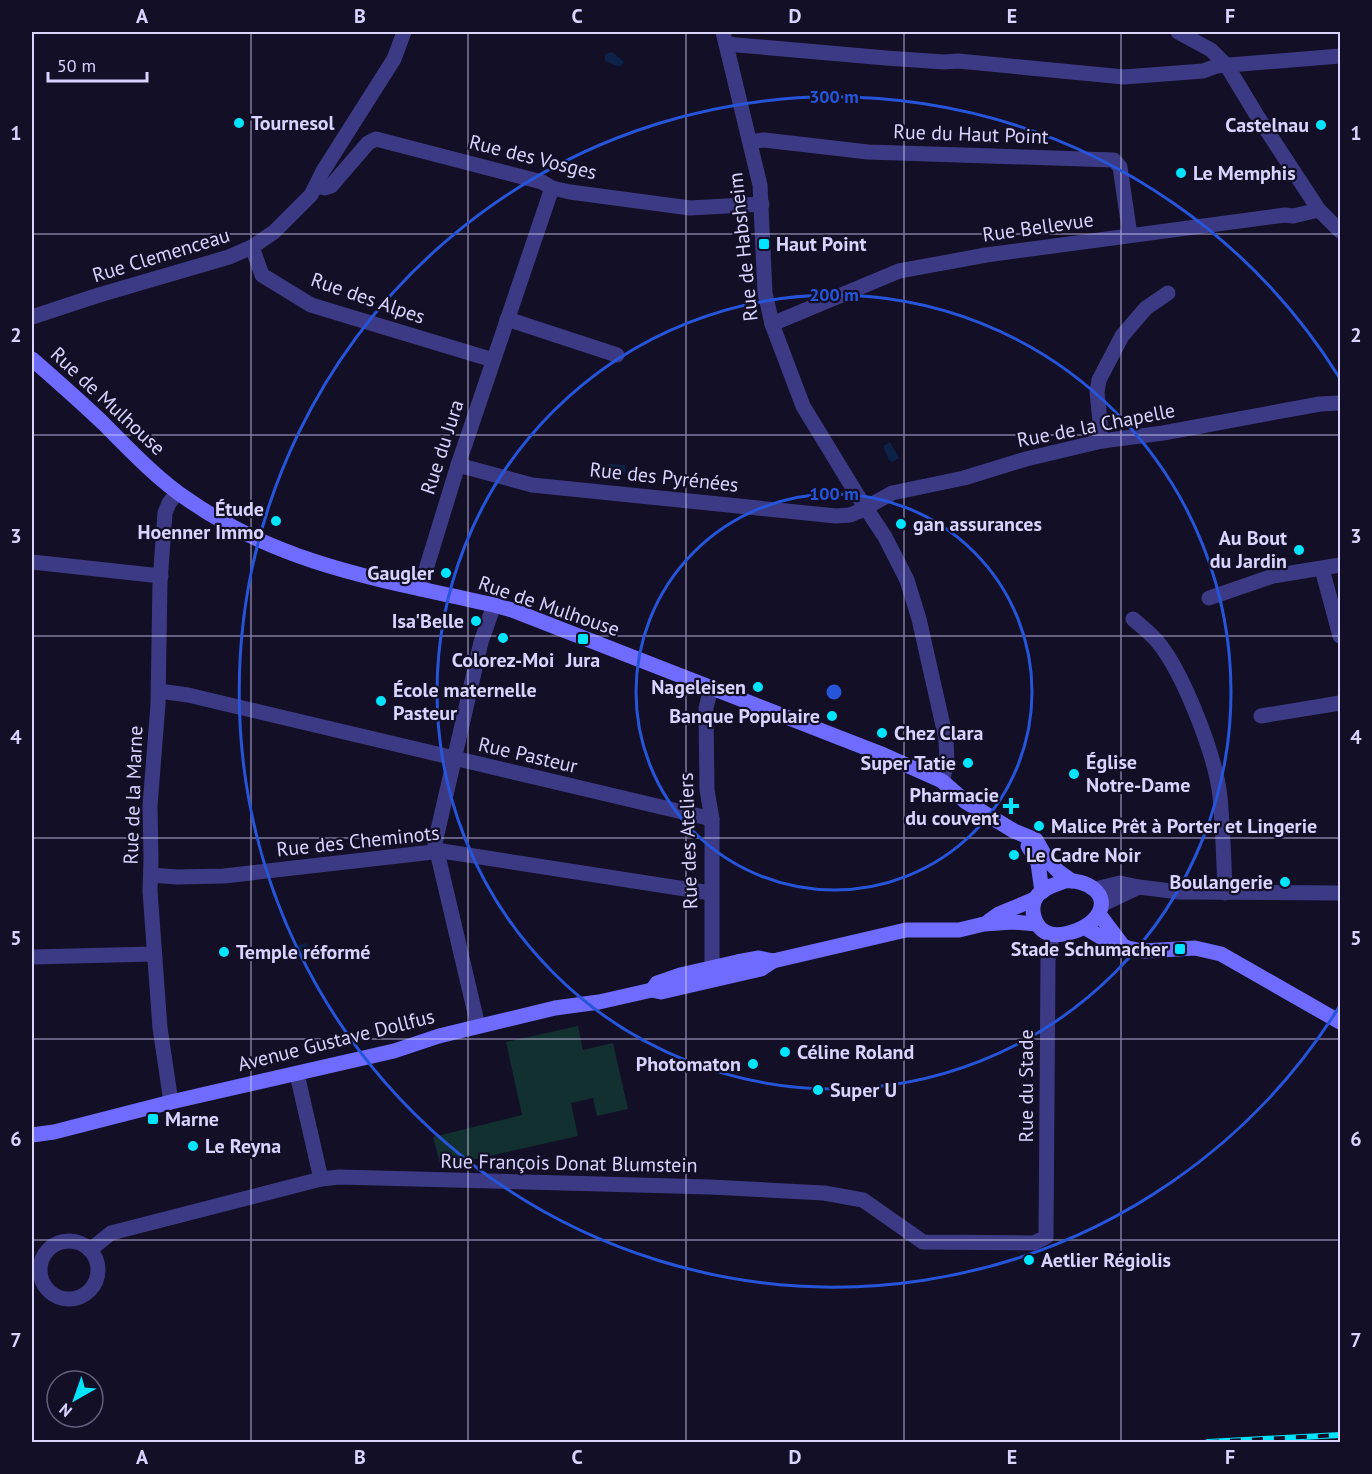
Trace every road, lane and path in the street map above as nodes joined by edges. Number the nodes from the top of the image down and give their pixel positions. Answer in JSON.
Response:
{"nodes":[{"id":1,"x":404,"y":32,"type":"edge"},
{"id":2,"x":1178,"y":32,"type":"edge"},
{"id":3,"x":725,"y":38,"type":"edge"},
{"id":4,"x":1341,"y":56,"type":"edge"},
{"id":5,"x":1227,"y":66,"type":"junction"},
{"id":6,"x":750,"y":142,"type":"junction"},
{"id":7,"x":316,"y":186,"type":"junction"},
{"id":8,"x":552,"y":188,"type":"junction"},
{"id":9,"x":762,"y":204,"type":"junction"},
{"id":10,"x":1319,"y":210,"type":"junction"},
{"id":11,"x":1341,"y":231,"type":"edge"},
{"id":12,"x":1130,"y":235,"type":"junction"},
{"id":13,"x":252,"y":248,"type":"junction"},
{"id":14,"x":1168,"y":293,"type":"dead end"},
{"id":15,"x":32,"y":317,"type":"edge"},
{"id":16,"x":507,"y":319,"type":"junction"},
{"id":17,"x":772,"y":324,"type":"junction"},
{"id":18,"x":617,"y":355,"type":"dead end"},
{"id":19,"x":32,"y":359,"type":"edge"},
{"id":20,"x":493,"y":360,"type":"junction"},
{"id":21,"x":1341,"y":403,"type":"edge"},
{"id":22,"x":1102,"y":441,"type":"junction"},
{"id":23,"x":458,"y":465,"type":"junction"},
{"id":24,"x":177,"y":493,"type":"junction"},
{"id":25,"x":866,"y":508,"type":"junction"},
{"id":26,"x":32,"y":561,"type":"edge"},
{"id":27,"x":1341,"y":565,"type":"edge"},
{"id":28,"x":1322,"y":568,"type":"junction"},
{"id":29,"x":161,"y":576,"type":"junction"},
{"id":30,"x":420,"y":589,"type":"junction"},
{"id":31,"x":1209,"y":598,"type":"dead end"},
{"id":32,"x":494,"y":604,"type":"junction"},
{"id":33,"x":1133,"y":619,"type":"dead end"},
{"id":34,"x":1341,"y":636,"type":"edge"},
{"id":35,"x":711,"y":688,"type":"junction"},
{"id":36,"x":159,"y":691,"type":"junction"},
{"id":37,"x":1341,"y":703,"type":"edge"},
{"id":38,"x":1261,"y":716,"type":"dead end"},
{"id":39,"x":453,"y":758,"type":"junction"},
{"id":40,"x":942,"y":781,"type":"junction"},
{"id":41,"x":712,"y":819,"type":"junction"},
{"id":42,"x":1014,"y":831,"type":"junction"},
{"id":43,"x":437,"y":852,"type":"junction"},
{"id":44,"x":151,"y":875,"type":"junction"},
{"id":45,"x":1072,"y":881,"type":"junction"},
{"id":46,"x":1139,"y":887,"type":"junction"},
{"id":47,"x":1095,"y":890,"type":"junction"},
{"id":48,"x":711,"y":893,"type":"junction"},
{"id":49,"x":1225,"y":893,"type":"junction"},
{"id":50,"x":1341,"y":893,"type":"edge"},
{"id":51,"x":1039,"y":895,"type":"junction"},
{"id":52,"x":1100,"y":909,"type":"junction"},
{"id":53,"x":984,"y":924,"type":"junction"},
{"id":54,"x":1037,"y":924,"type":"junction"},
{"id":55,"x":1084,"y":927,"type":"junction"},
{"id":56,"x":1052,"y":935,"type":"junction"},
{"id":57,"x":1123,"y":946,"type":"junction"},
{"id":58,"x":154,"y":954,"type":"junction"},
{"id":59,"x":32,"y":957,"type":"edge"},
{"id":60,"x":773,"y":961,"type":"junction"},
{"id":61,"x":711,"y":968,"type":"junction"},
{"id":62,"x":693,"y":984,"type":"junction"},
{"id":63,"x":652,"y":990,"type":"junction"},
{"id":64,"x":1341,"y":1022,"type":"edge"},
{"id":65,"x":478,"y":1026,"type":"junction"},
{"id":66,"x":297,"y":1074,"type":"junction"},
{"id":67,"x":171,"y":1102,"type":"junction"},
{"id":68,"x":32,"y":1135,"type":"edge"},
{"id":69,"x":321,"y":1179,"type":"junction"},
{"id":70,"x":1046,"y":1237,"type":"joint"},
{"id":71,"x":90,"y":1250,"type":"dead end"}],
"edges":[{"from":1,"to":7,"type":"street","name":"Rue Clemenceau"},
{"from":2,"to":5,"type":"street"},
{"from":3,"to":5,"type":"street"},
{"from":3,"to":6,"type":"street","name":"Rue de Habsheim"},
{"from":4,"to":5,"type":"street"},
{"from":5,"to":10,"type":"street"},
{"from":6,"to":9,"type":"street","name":"Rue de Habsheim"},
{"from":6,"to":12,"type":"street","name":"Rue du Haut Point"},
{"from":7,"to":8,"type":"street","name":"Rue des Vosges"},
{"from":7,"to":13,"type":"street","name":"Rue Clemenceau"},
{"from":8,"to":9,"type":"street","name":"Rue des Vosges"},
{"from":8,"to":16,"type":"street","name":"Rue du Jura"},
{"from":9,"to":17,"type":"street","name":"Rue de Habsheim"},
{"from":10,"to":11,"type":"street"},
{"from":10,"to":12,"type":"street","name":"Rue Bellevue"},
{"from":12,"to":17,"type":"street","name":"Rue Bellevue"},
{"from":13,"to":15,"type":"street","name":"Rue Clemenceau"},
{"from":13,"to":20,"type":"street","name":"Rue des Alpes"},
{"from":14,"to":22,"type":"street"},
{"from":16,"to":18,"type":"street"},
{"from":16,"to":20,"type":"street","name":"Rue du Jura"},
{"from":17,"to":25,"type":"street","name":"Rue de Habsheim"},
{"from":19,"to":24,"type":"main road","name":"Rue de Mulhouse"},
{"from":20,"to":23,"type":"street","name":"Rue du Jura"},
{"from":21,"to":22,"type":"street","name":"Rue de la Chapelle"},
{"from":22,"to":25,"type":"street","name":"Rue de la Chapelle"},
{"from":23,"to":25,"type":"street","name":"Rue des Pyrénées"},
{"from":23,"to":30,"type":"street","name":"Rue du Jura"},
{"from":24,"to":29,"type":"street","name":"Rue de la Marne"},
{"from":24,"to":30,"type":"main road","name":"Rue de Mulhouse"},
{"from":25,"to":40,"type":"street","name":"Rue de Habsheim"},
{"from":26,"to":29,"type":"street"},
{"from":27,"to":28,"type":"street"},
{"from":28,"to":31,"type":"street"},
{"from":28,"to":34,"type":"street"},
{"from":29,"to":36,"type":"street","name":"Rue de la Marne"},
{"from":30,"to":32,"type":"main road","name":"Rue de Mulhouse"},
{"from":32,"to":35,"type":"main road","name":"Rue de Mulhouse"},
{"from":32,"to":39,"type":"street"},
{"from":33,"to":49,"type":"street"},
{"from":35,"to":40,"type":"main road","name":"Rue de Mulhouse"},
{"from":35,"to":41,"type":"street","name":"Rue des Ateliers"},
{"from":36,"to":39,"type":"street","name":"Rue Pasteur"},
{"from":36,"to":44,"type":"street","name":"Rue de la Marne"},
{"from":37,"to":38,"type":"street"},
{"from":39,"to":41,"type":"street","name":"Rue Pasteur"},
{"from":39,"to":43,"type":"street"},
{"from":40,"to":42,"type":"main road","name":"Rue de Mulhouse"},
{"from":41,"to":48,"type":"street","name":"Rue des Ateliers"},
{"from":42,"to":45,"type":"main road","name":"Rue de Mulhouse"},
{"from":42,"to":51,"type":"main road","name":"Rue de Mulhouse"},
{"from":43,"to":44,"type":"street","name":"Rue des Cheminots"},
{"from":43,"to":48,"type":"street","name":"Rue des Cheminots"},
{"from":43,"to":65,"type":"street"},
{"from":44,"to":58,"type":"street","name":"Rue de la Marne"},
{"from":45,"to":47,"type":"main road"},
{"from":45,"to":51,"type":"main road"},
{"from":46,"to":47,"type":"street"},
{"from":46,"to":49,"type":"street"},
{"from":46,"to":52,"type":"street"},
{"from":47,"to":52,"type":"main road"},
{"from":48,"to":61,"type":"street","name":"Rue des Ateliers"},
{"from":49,"to":50,"type":"street"},
{"from":51,"to":53,"type":"main road","name":"Avenue Gustave Dollfus"},
{"from":51,"to":54,"type":"main road"},
{"from":52,"to":55,"type":"main road"},
{"from":52,"to":57,"type":"main road"},
{"from":53,"to":54,"type":"main road","name":"Avenue Gustave Dollfus"},
{"from":53,"to":60,"type":"main road","name":"Avenue Gustave Dollfus"},
{"from":54,"to":56,"type":"main road"},
{"from":55,"to":56,"type":"main road"},
{"from":55,"to":57,"type":"main road"},
{"from":56,"to":70,"type":"street","name":"Rue du Stade"},
{"from":57,"to":64,"type":"main road"},
{"from":58,"to":59,"type":"street"},
{"from":58,"to":67,"type":"street","name":"Rue de la Marne"},
{"from":60,"to":61,"type":"main road","name":"Avenue Gustave Dollfus"},
{"from":60,"to":62,"type":"main road","name":"Avenue Gustave Dollfus"},
{"from":61,"to":62,"type":"street"},
{"from":61,"to":63,"type":"main road","name":"Avenue Gustave Dollfus"},
{"from":62,"to":63,"type":"main road","name":"Avenue Gustave Dollfus"},
{"from":63,"to":65,"type":"main road","name":"Avenue Gustave Dollfus"},
{"from":65,"to":66,"type":"main road","name":"Avenue Gustave Dollfus"},
{"from":66,"to":67,"type":"main road","name":"Avenue Gustave Dollfus"},
{"from":66,"to":69,"type":"street"},
{"from":67,"to":68,"type":"main road","name":"Avenue Gustave Dollfus"},
{"from":69,"to":70,"type":"street","name":"Rue François Donat Blumstein"},
{"from":69,"to":71,"type":"street","name":"Rue François Donat Blumstein"}]}
